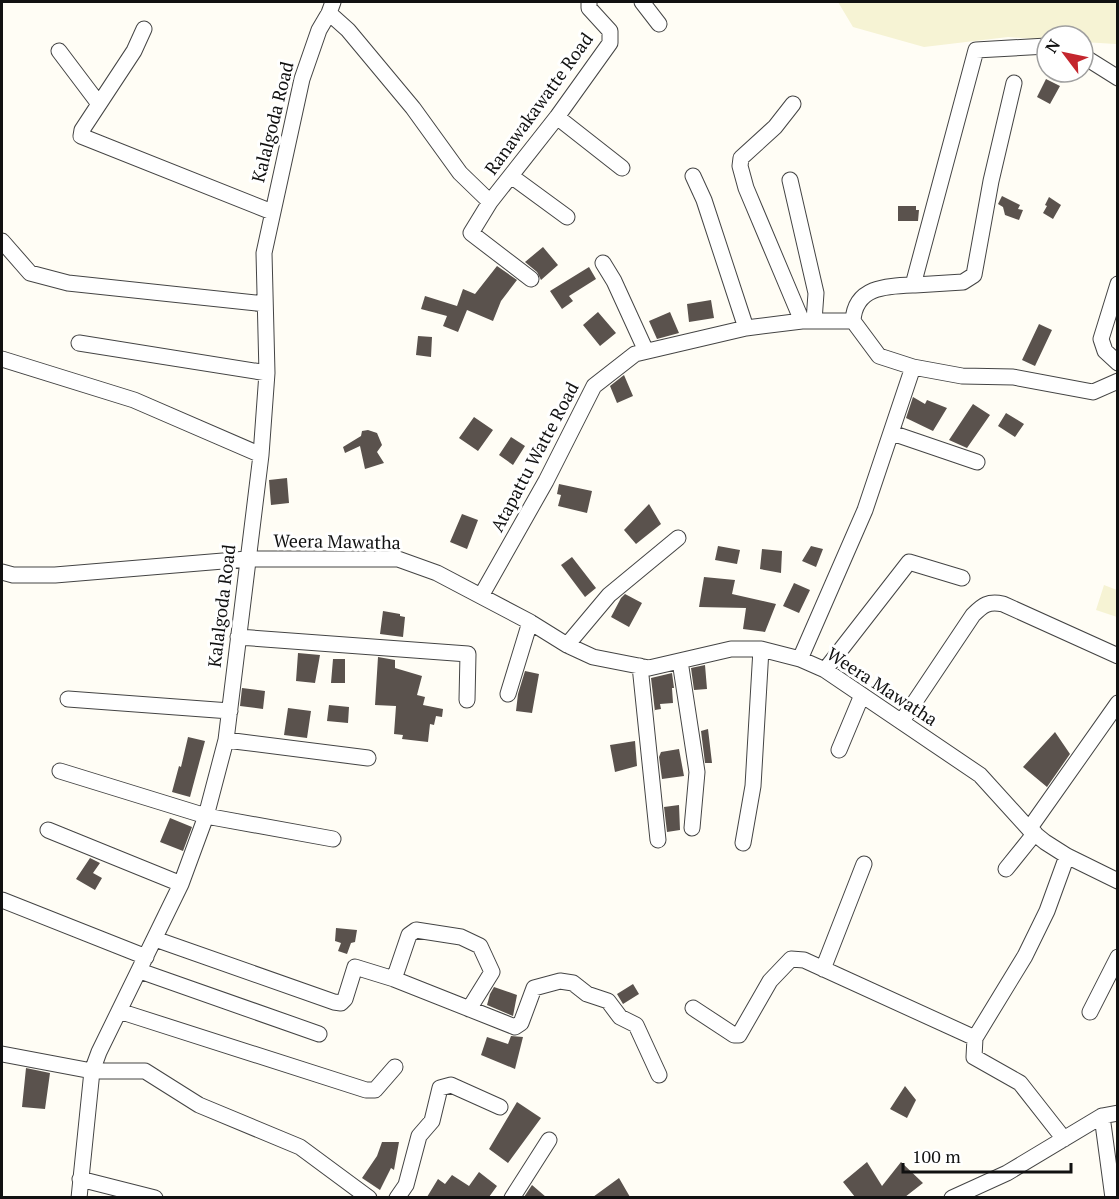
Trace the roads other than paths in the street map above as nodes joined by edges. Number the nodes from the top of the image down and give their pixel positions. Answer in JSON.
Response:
{"nodes":[{"id":1,"x":589,"y":2,"type":"edge"},
{"id":2,"x":642,"y":2,"type":"edge"},
{"id":3,"x":331,"y":7,"type":"edge"},
{"id":4,"x":659,"y":24,"type":"dead end"},
{"id":5,"x":144,"y":29,"type":"dead end"},
{"id":6,"x":1035,"y":47,"type":"edge"},
{"id":7,"x":59,"y":51,"type":"dead end"},
{"id":8,"x":1095,"y":64,"type":"edge"},
{"id":9,"x":1118,"y":78,"type":"edge"},
{"id":10,"x":1014,"y":83,"type":"dead end"},
{"id":11,"x":99,"y":104,"type":"junction"},
{"id":12,"x":793,"y":104,"type":"dead end"},
{"id":13,"x":557,"y":117,"type":"junction"},
{"id":14,"x":622,"y":168,"type":"dead end"},
{"id":15,"x":511,"y":176,"type":"junction"},
{"id":16,"x":693,"y":176,"type":"dead end"},
{"id":17,"x":790,"y":180,"type":"dead end"},
{"id":18,"x":490,"y":202,"type":"junction"},
{"id":19,"x":272,"y":213,"type":"junction"},
{"id":20,"x":567,"y":217,"type":"dead end"},
{"id":21,"x":2,"y":241,"type":"edge"},
{"id":22,"x":603,"y":263,"type":"dead end"},
{"id":23,"x":531,"y":279,"type":"dead end"},
{"id":24,"x":1118,"y":284,"type":"edge"},
{"id":25,"x":913,"y":285,"type":"junction"},
{"id":26,"x":265,"y":304,"type":"junction"},
{"id":27,"x":808,"y":321,"type":"junction"},
{"id":28,"x":853,"y":321,"type":"junction"},
{"id":29,"x":746,"y":328,"type":"junction"},
{"id":30,"x":79,"y":343,"type":"dead end"},
{"id":31,"x":646,"y":351,"type":"junction"},
{"id":32,"x":2,"y":358,"type":"edge"},
{"id":33,"x":1118,"y":363,"type":"edge"},
{"id":34,"x":913,"y":367,"type":"junction"},
{"id":35,"x":267,"y":373,"type":"junction"},
{"id":36,"x":1118,"y":381,"type":"edge"},
{"id":37,"x":892,"y":433,"type":"junction"},
{"id":38,"x":261,"y":455,"type":"junction"},
{"id":39,"x":977,"y":462,"type":"dead end"},
{"id":40,"x":678,"y":538,"type":"dead end"},
{"id":41,"x":247,"y":559,"type":"junction"},
{"id":42,"x":2,"y":572,"type":"edge"},
{"id":43,"x":962,"y":578,"type":"dead end"},
{"id":44,"x":481,"y":596,"type":"junction"},
{"id":45,"x":530,"y":622,"type":"junction"},
{"id":46,"x":238,"y":636,"type":"junction"},
{"id":47,"x":567,"y":645,"type":"junction"},
{"id":48,"x":761,"y":649,"type":"junction"},
{"id":49,"x":1118,"y":656,"type":"edge"},
{"id":50,"x":800,"y":659,"type":"junction"},
{"id":51,"x":680,"y":661,"type":"junction"},
{"id":52,"x":640,"y":666,"type":"junction"},
{"id":53,"x":825,"y":670,"type":"junction"},
{"id":54,"x":508,"y":694,"type":"dead end"},
{"id":55,"x":862,"y":695,"type":"junction"},
{"id":56,"x":68,"y":699,"type":"dead end"},
{"id":57,"x":467,"y":700,"type":"dead end"},
{"id":58,"x":1118,"y":703,"type":"edge"},
{"id":59,"x":230,"y":711,"type":"junction"},
{"id":60,"x":902,"y":721,"type":"junction"},
{"id":61,"x":226,"y":740,"type":"junction"},
{"id":62,"x":839,"y":750,"type":"dead end"},
{"id":63,"x":368,"y":758,"type":"dead end"},
{"id":64,"x":60,"y":771,"type":"dead end"},
{"id":65,"x":206,"y":816,"type":"junction"},
{"id":66,"x":692,"y":828,"type":"dead end"},
{"id":67,"x":48,"y":830,"type":"dead end"},
{"id":68,"x":1032,"y":831,"type":"junction"},
{"id":69,"x":333,"y":839,"type":"dead end"},
{"id":70,"x":658,"y":840,"type":"dead end"},
{"id":71,"x":743,"y":843,"type":"dead end"},
{"id":72,"x":1067,"y":856,"type":"junction"},
{"id":73,"x":864,"y":864,"type":"dead end"},
{"id":74,"x":1006,"y":869,"type":"dead end"},
{"id":75,"x":1118,"y":881,"type":"edge"},
{"id":76,"x":181,"y":884,"type":"junction"},
{"id":77,"x":2,"y":900,"type":"edge"},
{"id":78,"x":155,"y":939,"type":"junction"},
{"id":79,"x":1118,"y":957,"type":"edge"},
{"id":80,"x":143,"y":964,"type":"junction"},
{"id":81,"x":823,"y":969,"type":"junction"},
{"id":82,"x":394,"y":979,"type":"junction"},
{"id":83,"x":693,"y":1008,"type":"dead end"},
{"id":84,"x":469,"y":1009,"type":"junction"},
{"id":85,"x":119,"y":1011,"type":"junction"},
{"id":86,"x":1090,"y":1012,"type":"dead end"},
{"id":87,"x":319,"y":1034,"type":"dead end"},
{"id":88,"x":975,"y":1038,"type":"junction"},
{"id":89,"x":2,"y":1054,"type":"edge"},
{"id":90,"x":395,"y":1067,"type":"dead end"},
{"id":91,"x":92,"y":1071,"type":"junction"},
{"id":92,"x":659,"y":1075,"type":"dead end"},
{"id":93,"x":500,"y":1107,"type":"dead end"},
{"id":94,"x":1110,"y":1115,"type":"edge"},
{"id":95,"x":1064,"y":1139,"type":"junction"},
{"id":96,"x":549,"y":1140,"type":"dead end"},
{"id":97,"x":79,"y":1189,"type":"edge"},
{"id":98,"x":111,"y":1197,"type":"edge"},
{"id":99,"x":154,"y":1197,"type":"edge"},
{"id":100,"x":369,"y":1197,"type":"edge"},
{"id":101,"x":397,"y":1197,"type":"edge"},
{"id":102,"x":512,"y":1197,"type":"edge"},
{"id":103,"x":952,"y":1197,"type":"edge"},
{"id":104,"x":1113,"y":1197,"type":"edge"}],
"edges":[{"from":1,"to":13,"type":"street","name":"Ranawakawatte Road"},
{"from":2,"to":4,"type":"street"},
{"from":3,"to":18,"type":"street","name":"Ranawakawatte Road"},
{"from":3,"to":19,"type":"street","name":"Kalalgoda Road"},
{"from":5,"to":11,"type":"street"},
{"from":6,"to":25,"type":"street"},
{"from":7,"to":11,"type":"street"},
{"from":8,"to":9,"type":"street"},
{"from":10,"to":25,"type":"street"},
{"from":11,"to":19,"type":"street"},
{"from":12,"to":27,"type":"street"},
{"from":13,"to":14,"type":"street"},
{"from":13,"to":15,"type":"street","name":"Ranawakawatte Road"},
{"from":15,"to":18,"type":"street","name":"Ranawakawatte Road"},
{"from":15,"to":20,"type":"street"},
{"from":16,"to":29,"type":"street"},
{"from":17,"to":27,"type":"street"},
{"from":18,"to":23,"type":"street"},
{"from":19,"to":26,"type":"street","name":"Kalalgoda Road"},
{"from":21,"to":26,"type":"street"},
{"from":22,"to":31,"type":"street"},
{"from":24,"to":33,"type":"street"},
{"from":25,"to":28,"type":"street"},
{"from":26,"to":35,"type":"street","name":"Kalalgoda Road"},
{"from":27,"to":28,"type":"street","name":"Atapattu Watte Road"},
{"from":27,"to":29,"type":"street","name":"Atapattu Watte Road"},
{"from":28,"to":34,"type":"street"},
{"from":29,"to":31,"type":"street","name":"Atapattu Watte Road"},
{"from":30,"to":35,"type":"street"},
{"from":31,"to":44,"type":"street","name":"Atapattu Watte Road"},
{"from":32,"to":38,"type":"street"},
{"from":34,"to":36,"type":"street"},
{"from":34,"to":37,"type":"street"},
{"from":35,"to":38,"type":"street","name":"Kalalgoda Road"},
{"from":37,"to":39,"type":"street"},
{"from":37,"to":50,"type":"street"},
{"from":38,"to":41,"type":"street","name":"Kalalgoda Road"},
{"from":40,"to":47,"type":"street"},
{"from":41,"to":42,"type":"street","name":"Weera Mawatha"},
{"from":41,"to":44,"type":"street","name":"Weera Mawatha"},
{"from":41,"to":46,"type":"street","name":"Kalalgoda Road"},
{"from":43,"to":53,"type":"street"},
{"from":44,"to":45,"type":"street","name":"Weera Mawatha"},
{"from":45,"to":47,"type":"street","name":"Weera Mawatha"},
{"from":45,"to":54,"type":"street"},
{"from":46,"to":57,"type":"street"},
{"from":46,"to":59,"type":"street","name":"Kalalgoda Road"},
{"from":47,"to":52,"type":"street","name":"Weera Mawatha"},
{"from":48,"to":50,"type":"street","name":"Weera Mawatha"},
{"from":48,"to":51,"type":"street","name":"Weera Mawatha"},
{"from":48,"to":71,"type":"street"},
{"from":49,"to":60,"type":"street"},
{"from":50,"to":53,"type":"street","name":"Weera Mawatha"},
{"from":51,"to":52,"type":"street","name":"Weera Mawatha"},
{"from":51,"to":66,"type":"street"},
{"from":52,"to":70,"type":"street"},
{"from":53,"to":55,"type":"street","name":"Weera Mawatha"},
{"from":55,"to":60,"type":"street","name":"Weera Mawatha"},
{"from":55,"to":62,"type":"street"},
{"from":56,"to":59,"type":"street"},
{"from":58,"to":68,"type":"street"},
{"from":59,"to":61,"type":"street","name":"Kalalgoda Road"},
{"from":60,"to":68,"type":"street","name":"Weera Mawatha"},
{"from":61,"to":63,"type":"street"},
{"from":61,"to":65,"type":"street","name":"Kalalgoda Road"},
{"from":64,"to":65,"type":"street"},
{"from":65,"to":69,"type":"street"},
{"from":65,"to":76,"type":"street","name":"Kalalgoda Road"},
{"from":67,"to":76,"type":"street"},
{"from":68,"to":72,"type":"street","name":"Weera Mawatha"},
{"from":68,"to":74,"type":"street"},
{"from":72,"to":75,"type":"street","name":"Weera Mawatha"},
{"from":72,"to":88,"type":"street"},
{"from":73,"to":81,"type":"street"},
{"from":76,"to":78,"type":"street","name":"Kalalgoda Road"},
{"from":77,"to":80,"type":"street"},
{"from":78,"to":80,"type":"street","name":"Kalalgoda Road"},
{"from":78,"to":82,"type":"street"},
{"from":79,"to":86,"type":"street"},
{"from":80,"to":85,"type":"street","name":"Kalalgoda Road"},
{"from":80,"to":87,"type":"street"},
{"from":81,"to":83,"type":"street"},
{"from":81,"to":88,"type":"street"},
{"from":82,"to":84,"type":"street"},
{"from":82,"to":84,"type":"street"},
{"from":84,"to":92,"type":"street"},
{"from":85,"to":90,"type":"street"},
{"from":85,"to":91,"type":"street","name":"Kalalgoda Road"},
{"from":88,"to":95,"type":"street"},
{"from":89,"to":91,"type":"street"},
{"from":91,"to":97,"type":"street","name":"Kalalgoda Road"},
{"from":91,"to":100,"type":"street"},
{"from":93,"to":101,"type":"street"},
{"from":94,"to":95,"type":"street"},
{"from":94,"to":104,"type":"street"},
{"from":95,"to":103,"type":"street"},
{"from":96,"to":102,"type":"street"},
{"from":97,"to":98,"type":"street"},
{"from":97,"to":99,"type":"street"}]}
